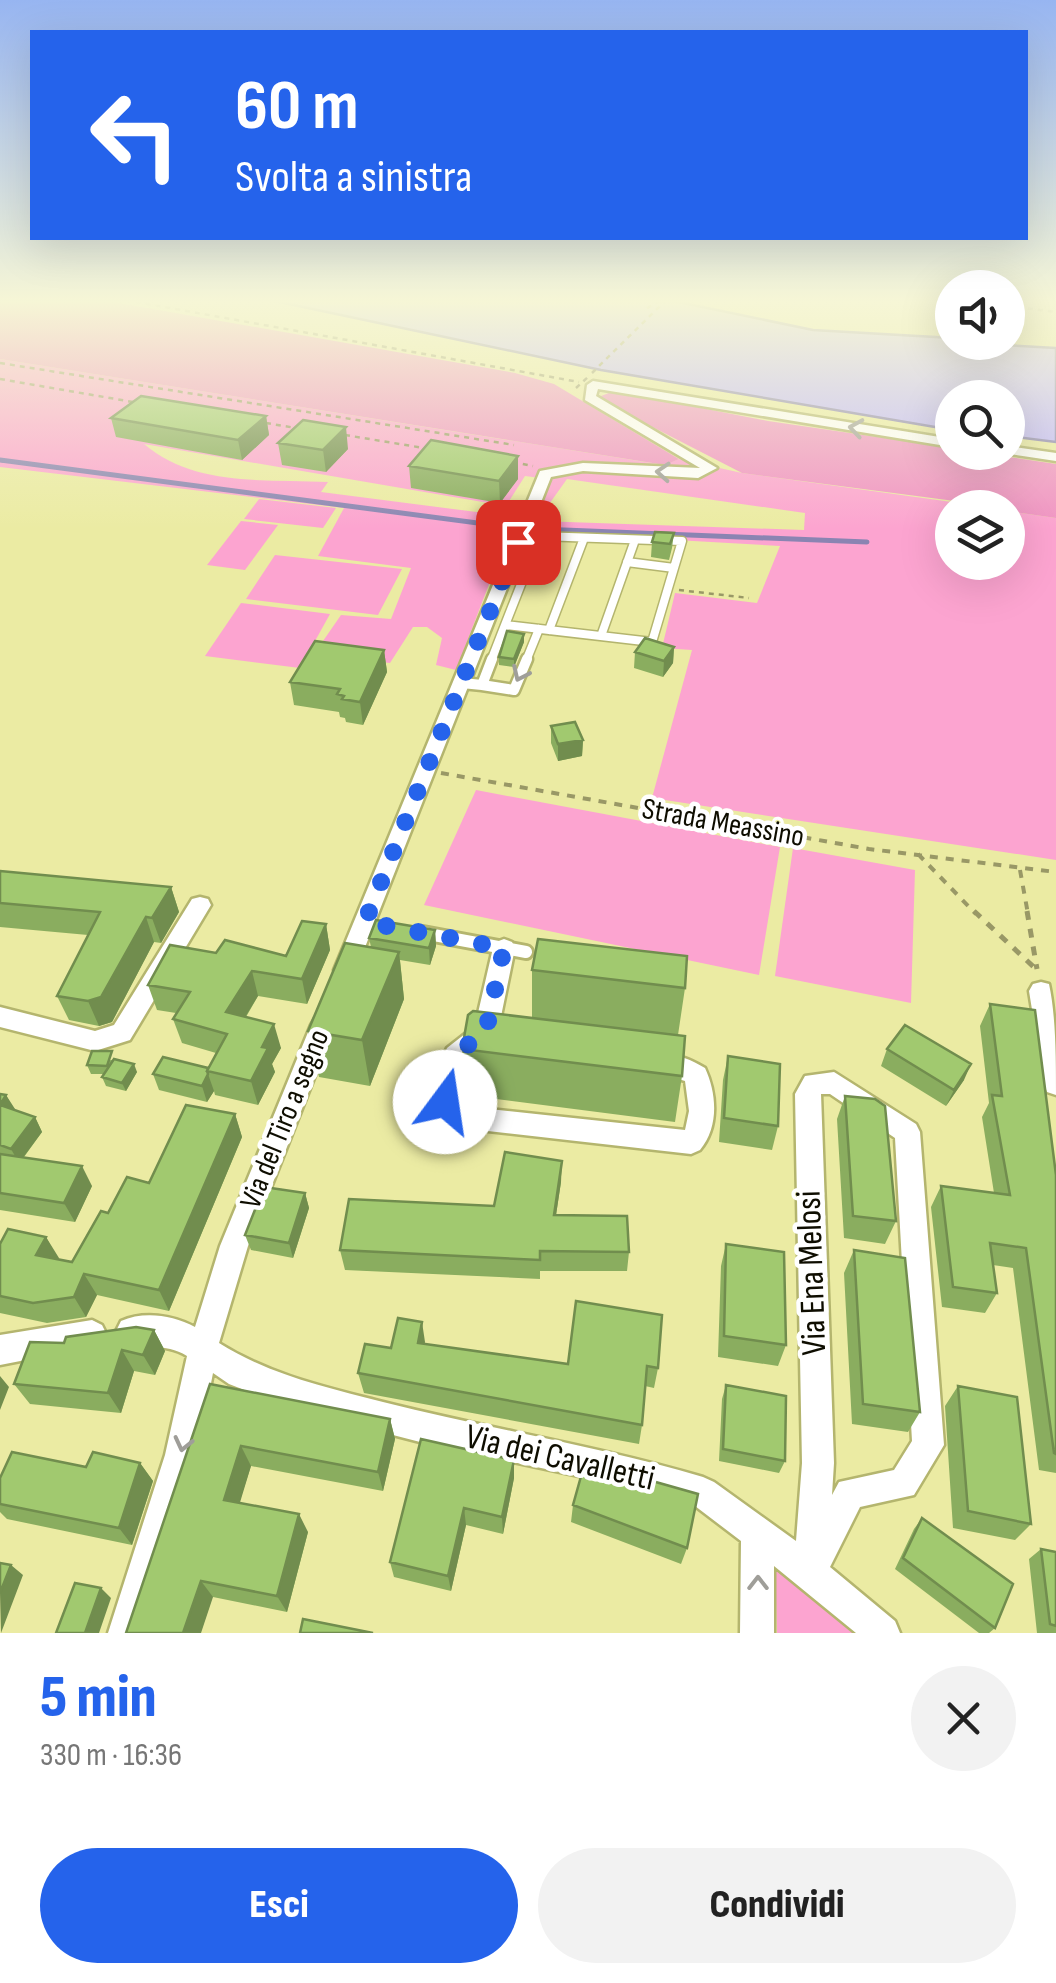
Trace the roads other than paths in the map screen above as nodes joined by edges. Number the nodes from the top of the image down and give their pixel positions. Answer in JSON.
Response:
{"nodes":[{"id":1,"x":935,"y":440,"type":"edge"},
{"id":2,"x":1025,"y":452,"type":"edge"},
{"id":3,"x":1056,"y":457,"type":"edge"},
{"id":4,"x":584,"y":538,"type":"junction"},
{"id":5,"x":635,"y":540,"type":"junction"},
{"id":6,"x":627,"y":562,"type":"junction"},
{"id":7,"x":674,"y":568,"type":"junction"},
{"id":8,"x":505,"y":625,"type":"junction"},
{"id":9,"x":544,"y":630,"type":"junction"},
{"id":10,"x":601,"y":636,"type":"junction"},
{"id":11,"x":462,"y":682,"type":"junction"},
{"id":12,"x":482,"y":685,"type":"junction"},
{"id":13,"x":191,"y":904,"type":"dead end"},
{"id":14,"x":417,"y":932,"type":"edge"},
{"id":15,"x":515,"y":950,"type":"joint"},
{"id":16,"x":1040,"y":981,"type":"road end"},
{"id":17,"x":0,"y":1017,"type":"edge"},
{"id":18,"x":486,"y":1031,"type":"junction"},
{"id":19,"x":510,"y":1043,"type":"edge"},
{"id":20,"x":624,"y":1059,"type":"edge"},
{"id":21,"x":1056,"y":1084,"type":"edge"},
{"id":22,"x":203,"y":1348,"type":"junction"},
{"id":23,"x":0,"y":1350,"type":"edge"},
{"id":24,"x":758,"y":1532,"type":"junction"},
{"id":25,"x":810,"y":1572,"type":"junction"},
{"id":26,"x":125,"y":1633,"type":"edge"},
{"id":27,"x":758,"y":1633,"type":"edge"},
{"id":28,"x":883,"y":1633,"type":"edge"}],
"edges":[{"from":1,"to":11,"type":"street","name":"Via del Tiro a segno","one_way":true},
{"from":2,"to":3,"type":"street"},
{"from":4,"to":5,"type":"lane"},
{"from":4,"to":8,"type":"lane"},
{"from":4,"to":9,"type":"lane"},
{"from":5,"to":6,"type":"lane"},
{"from":5,"to":7,"type":"lane"},
{"from":6,"to":7,"type":"lane"},
{"from":6,"to":10,"type":"lane"},
{"from":7,"to":10,"type":"lane"},
{"from":8,"to":9,"type":"lane"},
{"from":8,"to":12,"type":"lane"},
{"from":9,"to":10,"type":"lane"},
{"from":9,"to":12,"type":"lane","one_way":true},
{"from":11,"to":12,"type":"lane"},
{"from":11,"to":22,"type":"street","name":"Via del Tiro a segno"},
{"from":13,"to":17,"type":"street"},
{"from":14,"to":15,"type":"lane"},
{"from":15,"to":18,"type":"street"},
{"from":16,"to":21,"type":"street"},
{"from":18,"to":19,"type":"street"},
{"from":18,"to":20,"type":"street"},
{"from":22,"to":23,"type":"street","name":"Via dei Cavalletti"},
{"from":22,"to":24,"type":"street","name":"Via dei Cavalletti"},
{"from":22,"to":26,"type":"street","name":"Via del Tiro a segno","one_way":true},
{"from":24,"to":25,"type":"street","name":"Via dei Cavalletti"},
{"from":27,"to":24,"type":"street","one_way":true},
{"from":25,"to":25,"type":"street","name":"Via Ena Melosi"},
{"from":25,"to":28,"type":"street","name":"Via dei Cavalletti"}]}
